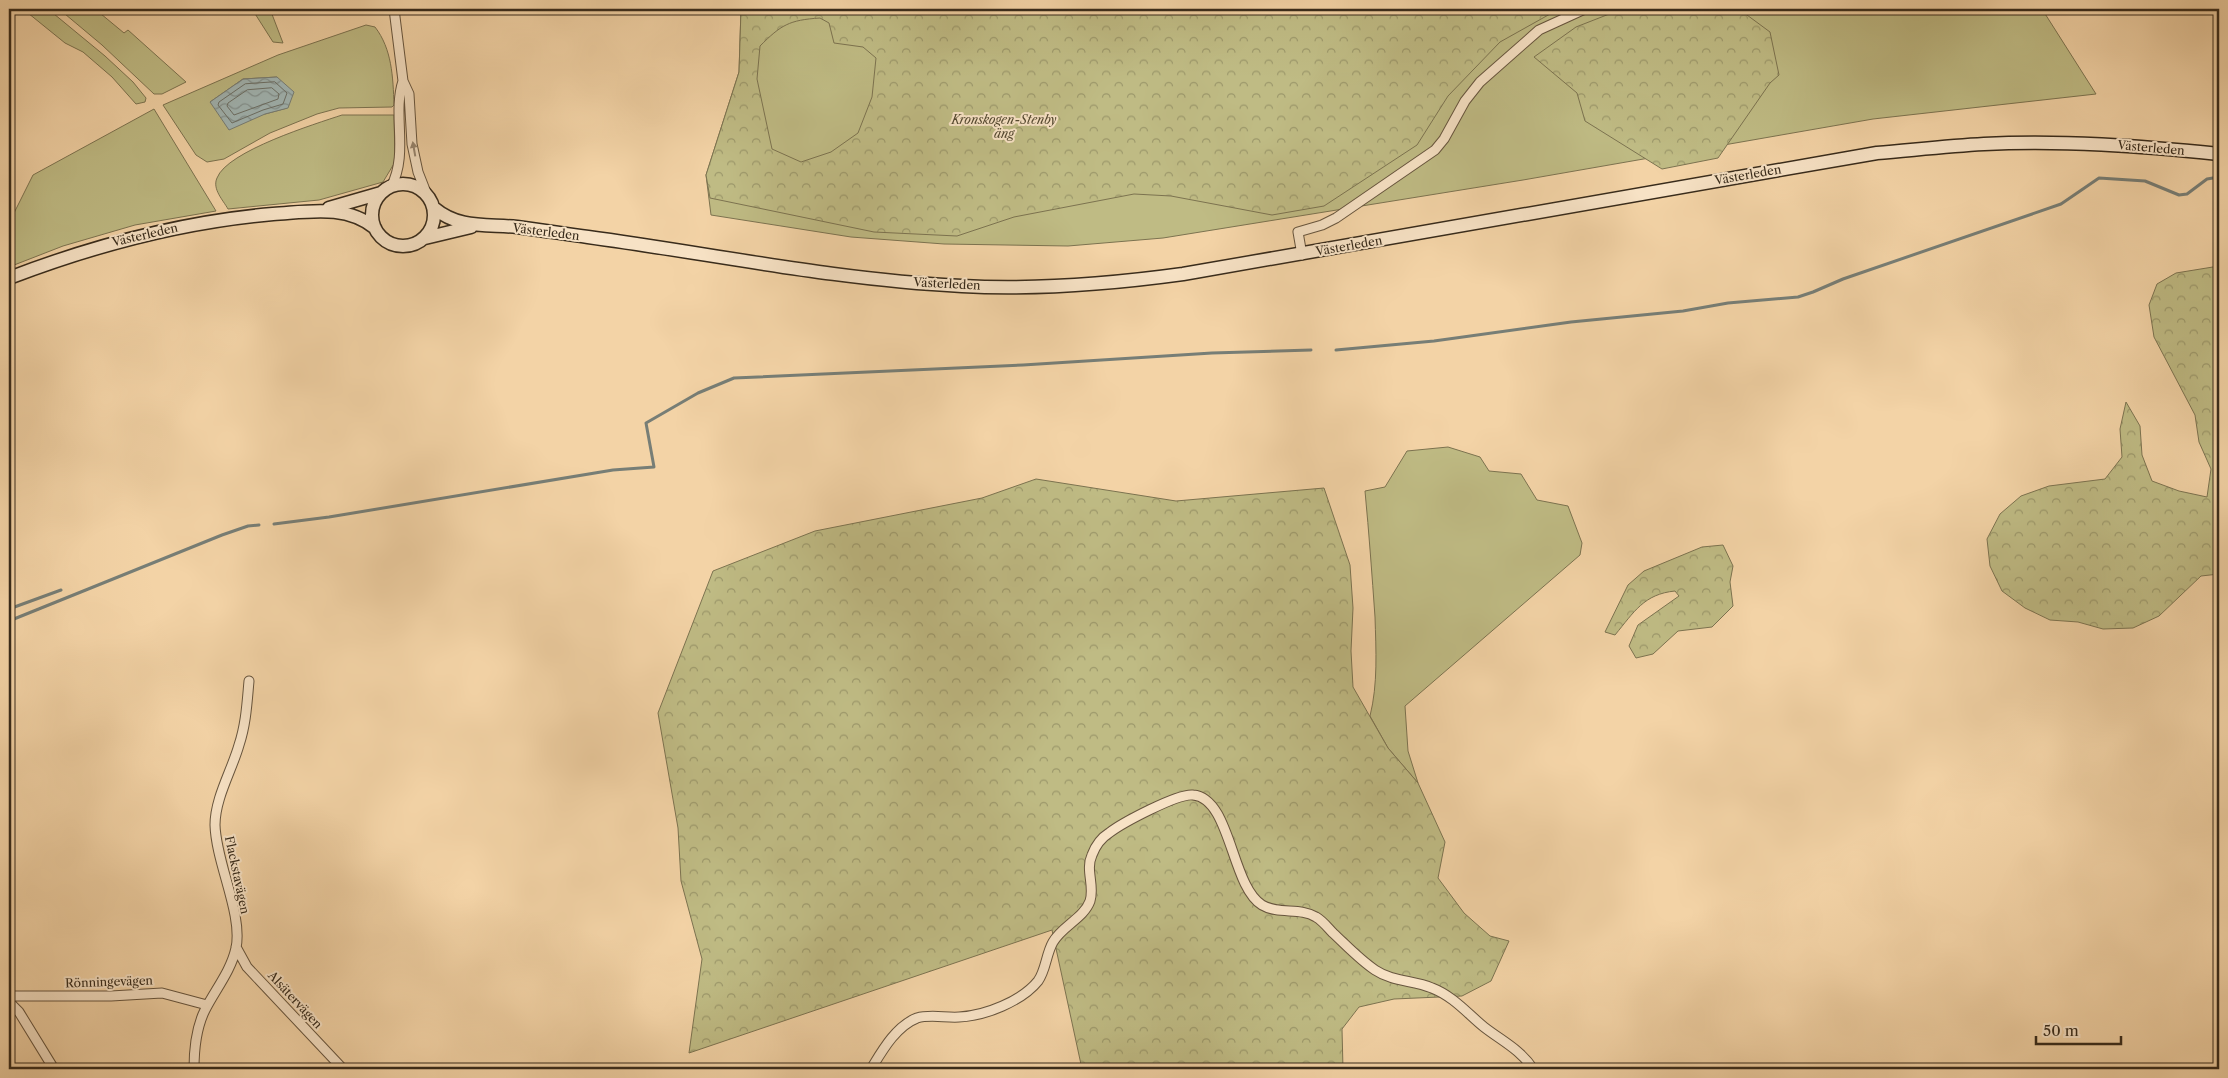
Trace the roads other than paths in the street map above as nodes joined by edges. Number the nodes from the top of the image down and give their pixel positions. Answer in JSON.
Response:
{"nodes":[{"id":1,"x":394,"y":9,"type":"edge"},
{"id":2,"x":1585,"y":9,"type":"edge"},
{"id":3,"x":403,"y":81,"type":"junction"},
{"id":4,"x":2219,"y":154,"type":"edge"},
{"id":5,"x":386,"y":190,"type":"junction"},
{"id":6,"x":427,"y":195,"type":"junction"},
{"id":7,"x":434,"y":208,"type":"junction"},
{"id":8,"x":316,"y":211,"type":"junction"},
{"id":9,"x":478,"y":226,"type":"junction"},
{"id":10,"x":375,"y":228,"type":"junction"},
{"id":11,"x":425,"y":238,"type":"junction"},
{"id":12,"x":1302,"y":255,"type":"junction"},
{"id":13,"x":9,"y":278,"type":"edge"},
{"id":14,"x":249,"y":681,"type":"dead end"},
{"id":15,"x":236,"y":948,"type":"junction"},
{"id":16,"x":9,"y":996,"type":"edge"},
{"id":17,"x":9,"y":1002,"type":"edge"},
{"id":18,"x":208,"y":1006,"type":"junction"},
{"id":19,"x":340,"y":1068,"type":"edge"},
{"id":20,"x":54,"y":1069,"type":"edge"},
{"id":21,"x":194,"y":1069,"type":"edge"},
{"id":22,"x":871,"y":1069,"type":"edge"},
{"id":23,"x":1534,"y":1069,"type":"edge"}],
"edges":[{"from":1,"to":3,"type":"street"},
{"from":2,"to":12,"type":"street"},
{"from":3,"to":5,"type":"street"},
{"from":6,"to":3,"type":"street","one_way":true},
{"from":4,"to":12,"type":"main road","name":"Västerleden"},
{"from":5,"to":6,"type":"main road"},
{"from":5,"to":8,"type":"main road","name":"Västerleden"},
{"from":5,"to":10,"type":"main road"},
{"from":6,"to":7,"type":"main road"},
{"from":7,"to":9,"type":"main road","name":"Västerleden"},
{"from":7,"to":11,"type":"main road"},
{"from":8,"to":10,"type":"main road","name":"Västerleden"},
{"from":8,"to":13,"type":"main road","name":"Västerleden"},
{"from":9,"to":11,"type":"main road","name":"Västerleden"},
{"from":9,"to":12,"type":"main road","name":"Västerleden"},
{"from":10,"to":11,"type":"main road"},
{"from":14,"to":15,"type":"street","name":"Flackstavägen"},
{"from":15,"to":18,"type":"street","name":"Flackstavägen"},
{"from":15,"to":19,"type":"street","name":"Alsätervägen"},
{"from":16,"to":18,"type":"street","name":"Rönningevägen"},
{"from":17,"to":20,"type":"street"},
{"from":18,"to":21,"type":"street","name":"Flackstavägen"},
{"from":22,"to":23,"type":"street"}]}
